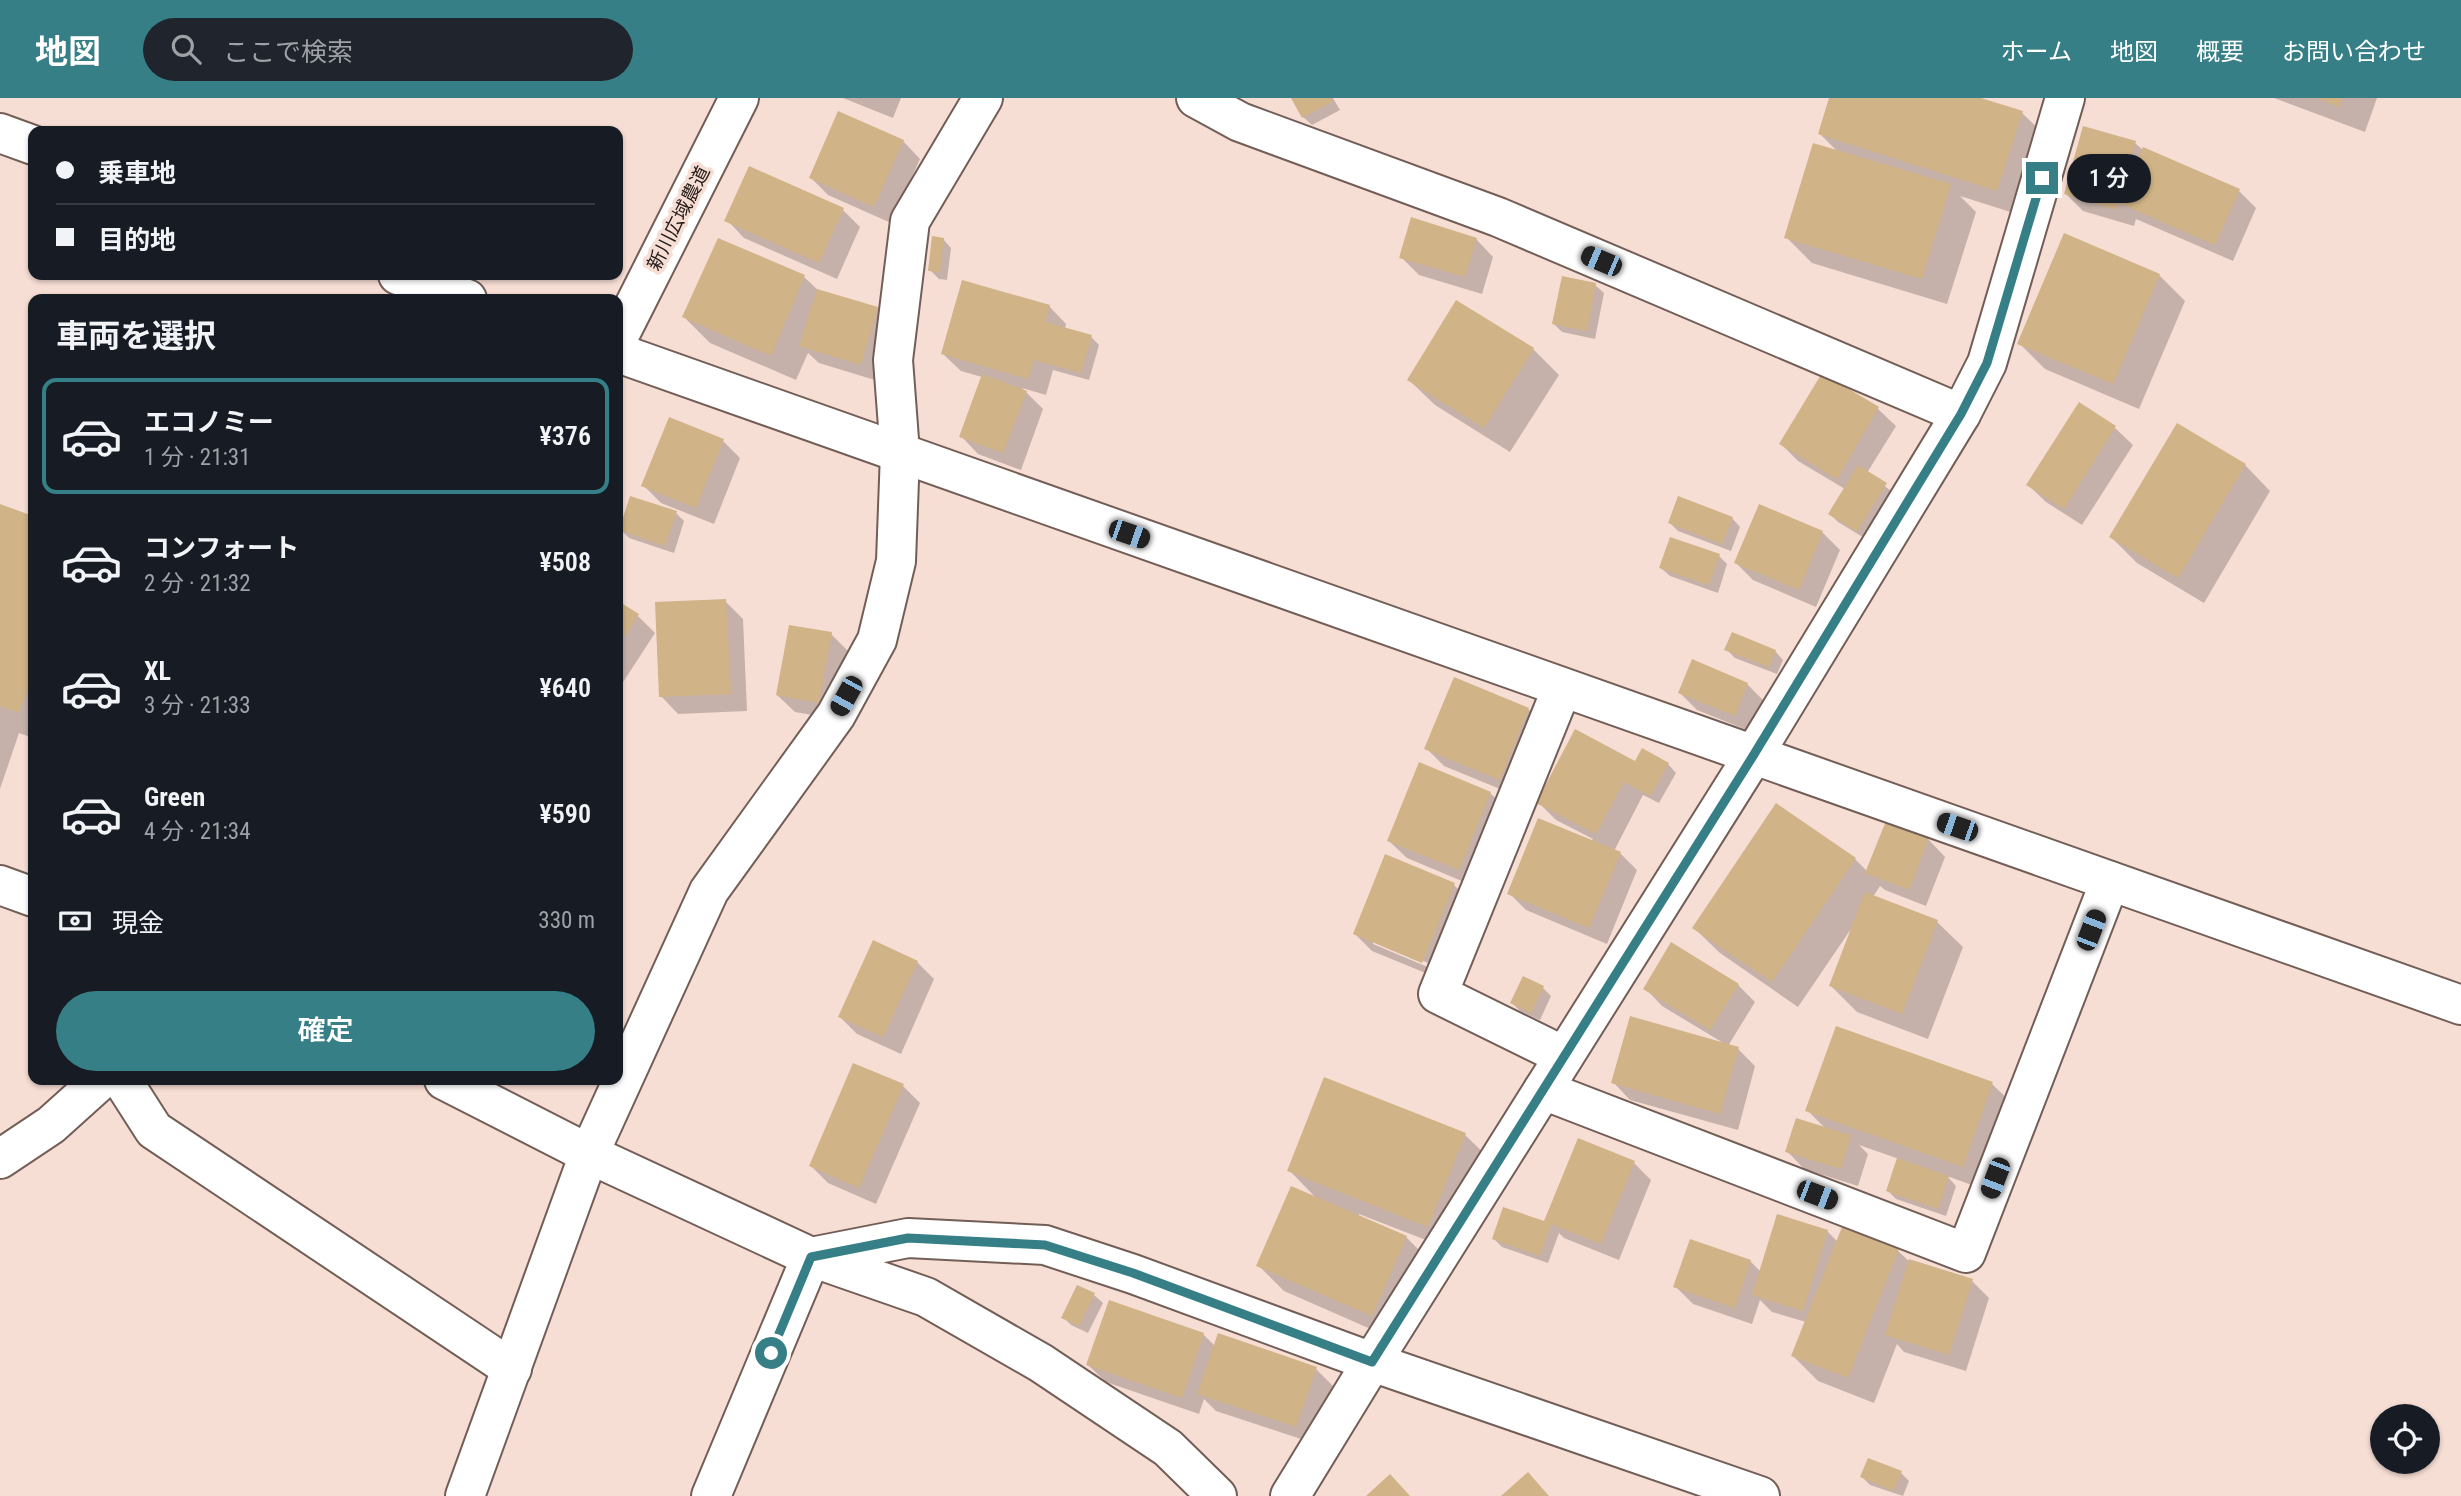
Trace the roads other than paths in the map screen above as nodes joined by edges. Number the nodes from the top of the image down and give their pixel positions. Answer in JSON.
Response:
{"nodes":[{"id":1,"x":738,"y":98,"type":"edge"},
{"id":2,"x":983,"y":98,"type":"edge"},
{"id":3,"x":1196,"y":98,"type":"edge"},
{"id":4,"x":2065,"y":98,"type":"edge"},
{"id":5,"x":0,"y":133,"type":"edge"},
{"id":6,"x":28,"y":143,"type":"edge"},
{"id":7,"x":412,"y":280,"type":"edge"},
{"id":8,"x":453,"y":294,"type":"edge"},
{"id":9,"x":623,"y":328,"type":"edge"},
{"id":10,"x":623,"y":355,"type":"edge"},
{"id":11,"x":1961,"y":414,"type":"junction"},
{"id":12,"x":900,"y":453,"type":"junction"},
{"id":13,"x":1562,"y":688,"type":"junction"},
{"id":14,"x":1753,"y":756,"type":"junction"},
{"id":15,"x":2110,"y":881,"type":"junction"},
{"id":16,"x":0,"y":885,"type":"edge"},
{"id":17,"x":28,"y":895,"type":"edge"},
{"id":18,"x":2461,"y":1004,"type":"edge"},
{"id":19,"x":1564,"y":1056,"type":"junction"},
{"id":20,"x":623,"y":1079,"type":"edge"},
{"id":21,"x":95,"y":1085,"type":"edge"},
{"id":22,"x":125,"y":1085,"type":"edge"},
{"id":23,"x":454,"y":1085,"type":"edge"},
{"id":24,"x":620,"y":1085,"type":"edge"},
{"id":25,"x":1543,"y":1090,"type":"junction"},
{"id":26,"x":589,"y":1154,"type":"junction"},
{"id":27,"x":0,"y":1159,"type":"edge"},
{"id":28,"x":811,"y":1257,"type":"junction"},
{"id":29,"x":1372,"y":1362,"type":"junction"},
{"id":30,"x":512,"y":1368,"type":"junction"},
{"id":31,"x":465,"y":1496,"type":"edge"},
{"id":32,"x":711,"y":1496,"type":"edge"},
{"id":33,"x":1217,"y":1496,"type":"edge"},
{"id":34,"x":1290,"y":1496,"type":"edge"},
{"id":35,"x":1760,"y":1496,"type":"edge"}],
"edges":[{"from":1,"to":9,"type":"street","name":"新川広域農道"},
{"from":2,"to":12,"type":"street"},
{"from":3,"to":11,"type":"street"},
{"from":4,"to":11,"type":"street"},
{"from":5,"to":6,"type":"street"},
{"from":7,"to":8,"type":"street"},
{"from":10,"to":12,"type":"street"},
{"from":11,"to":14,"type":"street"},
{"from":12,"to":13,"type":"street"},
{"from":12,"to":20,"type":"street"},
{"from":13,"to":14,"type":"street"},
{"from":13,"to":19,"type":"street"},
{"from":14,"to":15,"type":"street"},
{"from":14,"to":19,"type":"street"},
{"from":15,"to":18,"type":"street"},
{"from":15,"to":25,"type":"street"},
{"from":16,"to":17,"type":"street"},
{"from":19,"to":25,"type":"street"},
{"from":21,"to":27,"type":"street"},
{"from":22,"to":30,"type":"street"},
{"from":23,"to":26,"type":"street"},
{"from":24,"to":26,"type":"street"},
{"from":25,"to":29,"type":"street"},
{"from":26,"to":28,"type":"street"},
{"from":26,"to":30,"type":"street"},
{"from":28,"to":29,"type":"street"},
{"from":28,"to":32,"type":"street"},
{"from":28,"to":33,"type":"street"},
{"from":29,"to":34,"type":"street"},
{"from":29,"to":35,"type":"street"},
{"from":30,"to":31,"type":"street"}]}
